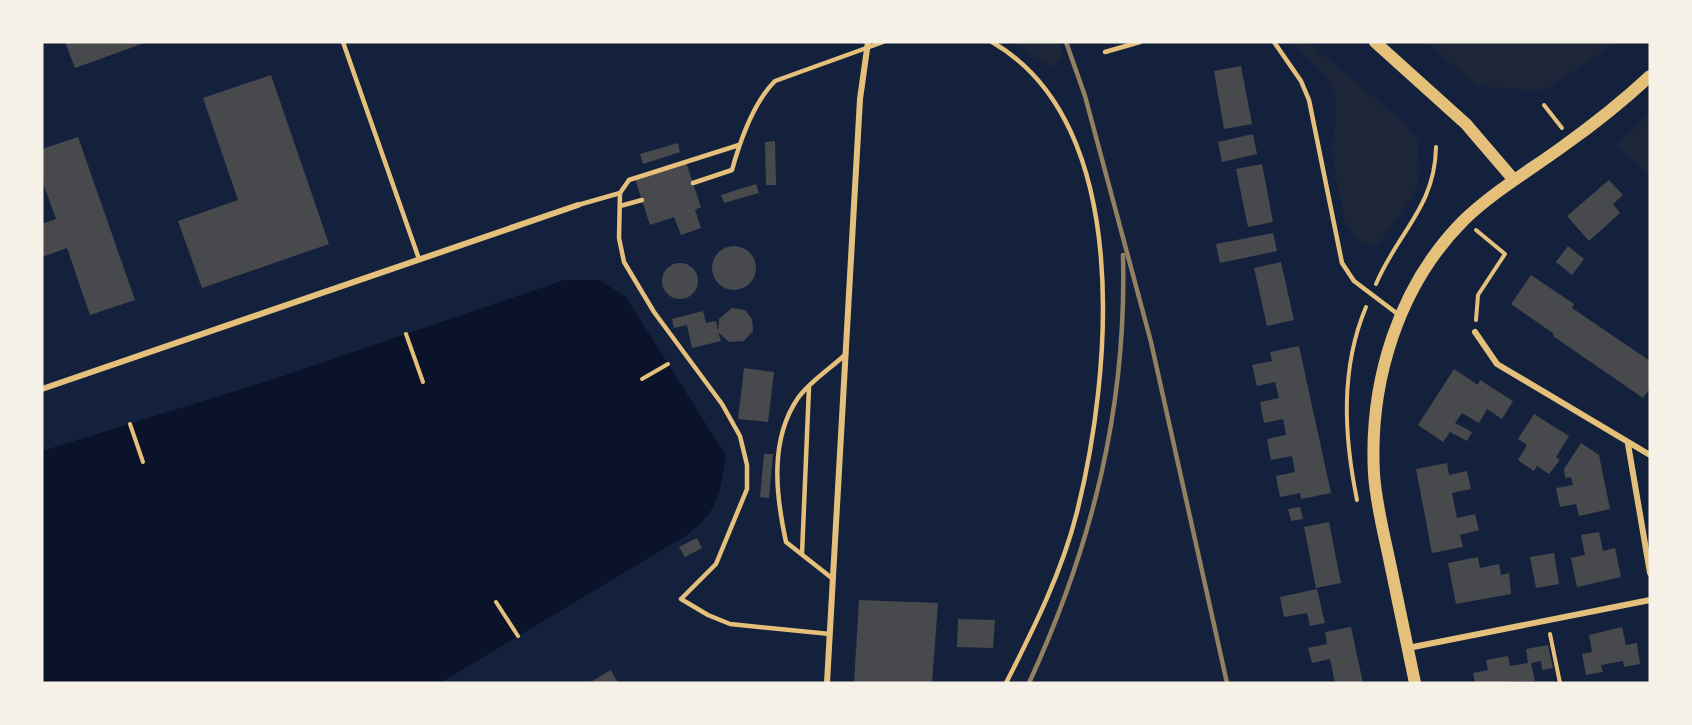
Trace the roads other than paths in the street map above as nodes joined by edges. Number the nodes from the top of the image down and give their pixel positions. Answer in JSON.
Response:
{"nodes":[{"id":1,"x":343,"y":42,"type":"edge"},
{"id":2,"x":868,"y":42,"type":"edge"},
{"id":3,"x":883,"y":42,"type":"edge"},
{"id":4,"x":992,"y":42,"type":"edge"},
{"id":5,"x":1140,"y":42,"type":"edge"},
{"id":6,"x":1274,"y":42,"type":"edge"},
{"id":7,"x":1375,"y":42,"type":"edge"},
{"id":8,"x":1105,"y":52,"type":"dead end"},
{"id":9,"x":1650,"y":76,"type":"edge"},
{"id":10,"x":739,"y":145,"type":"junction"},
{"id":11,"x":1514,"y":180,"type":"junction"},
{"id":12,"x":693,"y":183,"type":"dead end"},
{"id":13,"x":620,"y":192,"type":"junction"},
{"id":14,"x":642,"y":200,"type":"dead end"},
{"id":15,"x":578,"y":205,"type":"joint"},
{"id":16,"x":620,"y":206,"type":"junction"},
{"id":17,"x":419,"y":259,"type":"junction"},
{"id":18,"x":1399,"y":315,"type":"junction"},
{"id":19,"x":1476,"y":332,"type":"road end"},
{"id":20,"x":846,"y":354,"type":"junction"},
{"id":21,"x":809,"y":387,"type":"junction"},
{"id":22,"x":42,"y":389,"type":"edge"},
{"id":23,"x":1628,"y":444,"type":"junction"},
{"id":24,"x":1650,"y":455,"type":"edge"},
{"id":25,"x":802,"y":554,"type":"junction"},
{"id":26,"x":1650,"y":573,"type":"edge"},
{"id":27,"x":833,"y":579,"type":"junction"},
{"id":28,"x":1650,"y":600,"type":"edge"},
{"id":29,"x":830,"y":634,"type":"junction"},
{"id":30,"x":1408,"y":648,"type":"junction"},
{"id":31,"x":827,"y":683,"type":"edge"},
{"id":32,"x":1006,"y":683,"type":"edge"},
{"id":33,"x":1415,"y":683,"type":"edge"}],
"edges":[{"from":1,"to":17,"type":"lane"},
{"from":2,"to":20,"type":"street"},
{"from":3,"to":10,"type":"lane"},
{"from":4,"to":32,"type":"lane"},
{"from":5,"to":8,"type":"lane"},
{"from":6,"to":18,"type":"lane"},
{"from":7,"to":11,"type":"main road"},
{"from":9,"to":11,"type":"main road"},
{"from":10,"to":12,"type":"lane"},
{"from":10,"to":13,"type":"lane"},
{"from":11,"to":18,"type":"main road"},
{"from":13,"to":15,"type":"lane"},
{"from":13,"to":16,"type":"lane"},
{"from":14,"to":16,"type":"lane"},
{"from":15,"to":17,"type":"street"},
{"from":16,"to":29,"type":"lane"},
{"from":17,"to":22,"type":"street"},
{"from":18,"to":30,"type":"main road"},
{"from":19,"to":23,"type":"street"},
{"from":20,"to":21,"type":"lane"},
{"from":20,"to":27,"type":"street"},
{"from":21,"to":25,"type":"lane"},
{"from":21,"to":25,"type":"lane"},
{"from":23,"to":24,"type":"street"},
{"from":23,"to":26,"type":"street"},
{"from":25,"to":27,"type":"lane"},
{"from":27,"to":29,"type":"street"},
{"from":28,"to":30,"type":"street"},
{"from":29,"to":31,"type":"street"},
{"from":30,"to":33,"type":"main road"}]}
